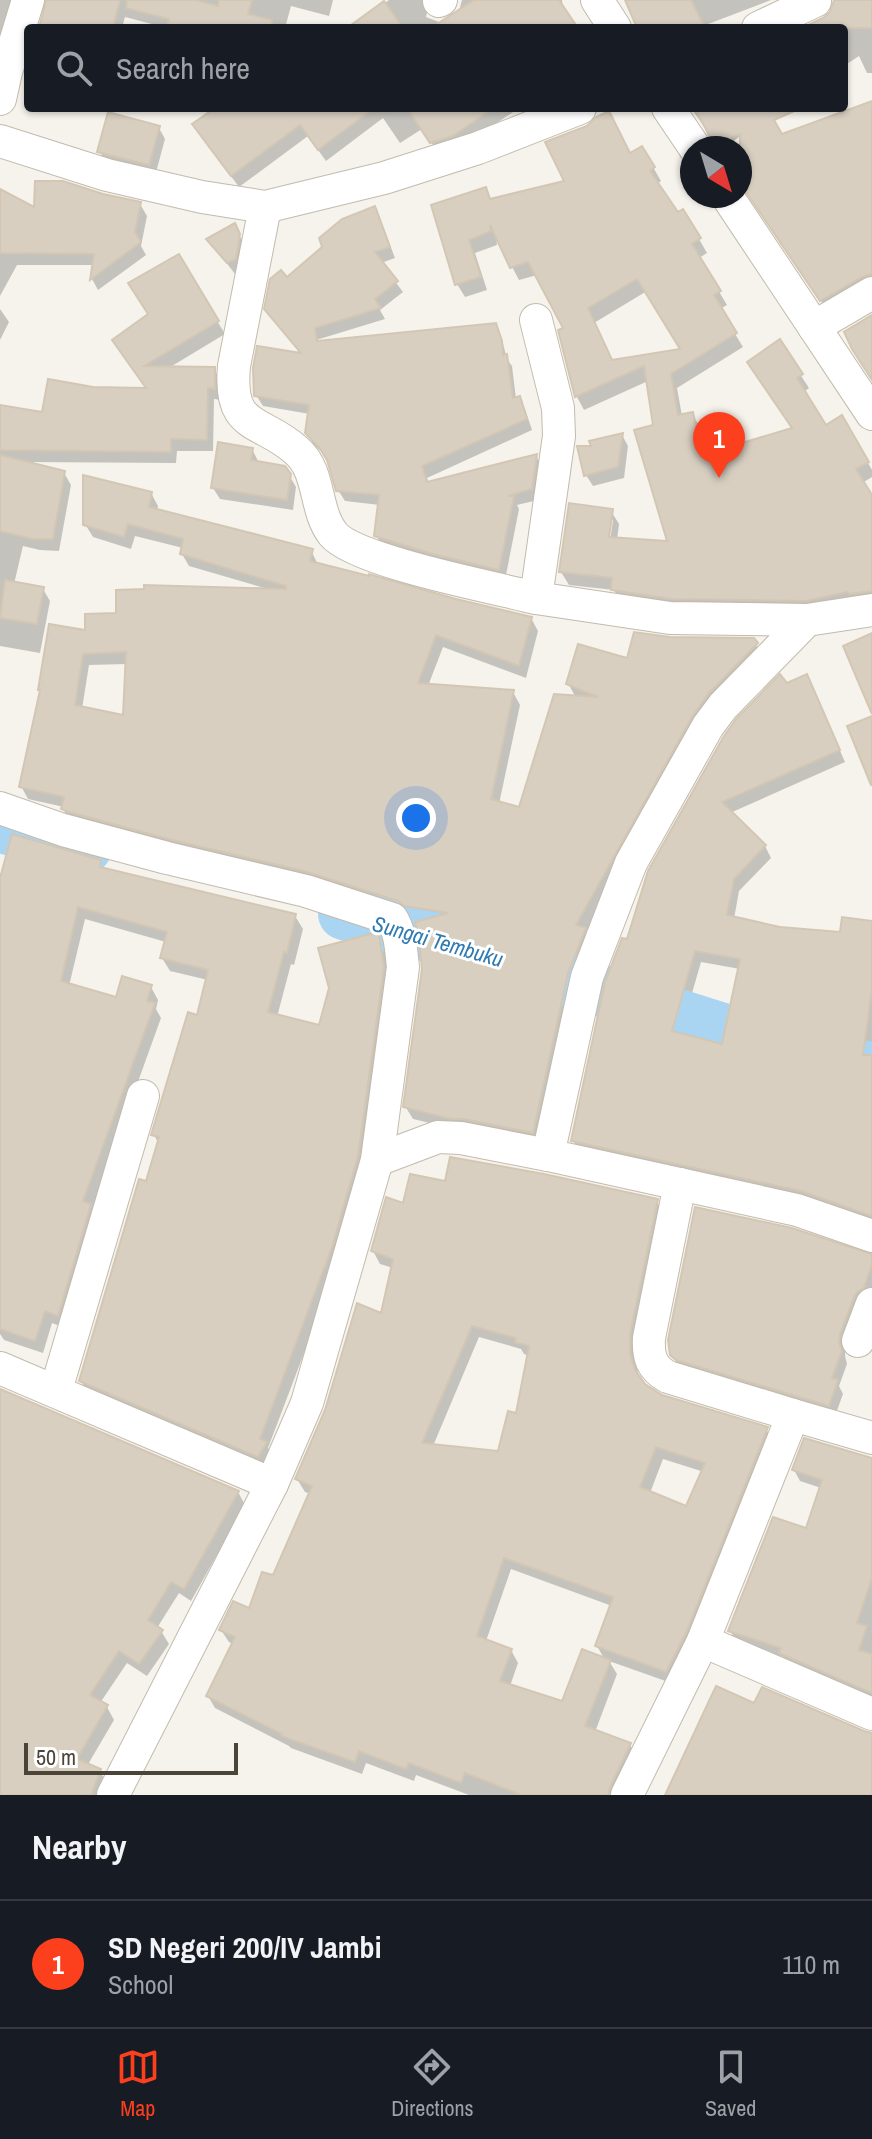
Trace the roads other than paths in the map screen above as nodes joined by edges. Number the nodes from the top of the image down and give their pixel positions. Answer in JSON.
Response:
{"nodes":[{"id":1,"x":28,"y":0,"type":"edge"},
{"id":2,"x":597,"y":0,"type":"edge"},
{"id":3,"x":815,"y":1,"type":"edge"},
{"id":4,"x":612,"y":24,"type":"edge"},
{"id":5,"x":766,"y":24,"type":"edge"},
{"id":6,"x":2,"y":81,"type":"edge"},
{"id":7,"x":570,"y":112,"type":"edge"},
{"id":8,"x":671,"y":112,"type":"edge"},
{"id":9,"x":687,"y":136,"type":"edge"},
{"id":10,"x":0,"y":141,"type":"edge"},
{"id":11,"x":265,"y":207,"type":"junction"},
{"id":12,"x":735,"y":208,"type":"edge"},
{"id":13,"x":872,"y":293,"type":"edge"},
{"id":14,"x":536,"y":320,"type":"dead end"},
{"id":15,"x":814,"y":327,"type":"junction"},
{"id":16,"x":872,"y":414,"type":"edge"},
{"id":17,"x":536,"y":598,"type":"junction"},
{"id":18,"x":872,"y":610,"type":"edge"},
{"id":19,"x":807,"y":620,"type":"junction"},
{"id":20,"x":0,"y":808,"type":"edge"},
{"id":21,"x":143,"y":1096,"type":"dead end"},
{"id":22,"x":548,"y":1155,"type":"junction"},
{"id":23,"x":377,"y":1160,"type":"junction"},
{"id":24,"x":680,"y":1184,"type":"junction"},
{"id":25,"x":872,"y":1236,"type":"edge"},
{"id":26,"x":872,"y":1304,"type":"edge"},
{"id":27,"x":858,"y":1341,"type":"dead end"},
{"id":28,"x":0,"y":1368,"type":"edge"},
{"id":29,"x":56,"y":1390,"type":"junction"},
{"id":30,"x":793,"y":1415,"type":"junction"},
{"id":31,"x":872,"y":1438,"type":"edge"},
{"id":32,"x":272,"y":1484,"type":"junction"},
{"id":33,"x":703,"y":1641,"type":"junction"},
{"id":34,"x":872,"y":1714,"type":"edge"},
{"id":35,"x":113,"y":1795,"type":"edge"},
{"id":36,"x":627,"y":1795,"type":"edge"}],
"edges":[{"from":1,"to":6,"type":"street"},
{"from":2,"to":4,"type":"street"},
{"from":3,"to":5,"type":"street"},
{"from":7,"to":11,"type":"street"},
{"from":8,"to":9,"type":"street"},
{"from":10,"to":11,"type":"street"},
{"from":11,"to":17,"type":"street"},
{"from":12,"to":15,"type":"street"},
{"from":13,"to":15,"type":"street"},
{"from":14,"to":17,"type":"street"},
{"from":15,"to":16,"type":"street"},
{"from":17,"to":19,"type":"street"},
{"from":18,"to":19,"type":"street"},
{"from":19,"to":22,"type":"street"},
{"from":20,"to":23,"type":"street"},
{"from":21,"to":29,"type":"street"},
{"from":22,"to":23,"type":"street"},
{"from":22,"to":24,"type":"street"},
{"from":23,"to":32,"type":"street"},
{"from":24,"to":25,"type":"street"},
{"from":24,"to":30,"type":"street"},
{"from":26,"to":27,"type":"street"},
{"from":28,"to":29,"type":"street"},
{"from":29,"to":32,"type":"street"},
{"from":30,"to":31,"type":"street"},
{"from":30,"to":33,"type":"street"},
{"from":32,"to":35,"type":"street"},
{"from":33,"to":34,"type":"street"},
{"from":33,"to":36,"type":"street"}]}
